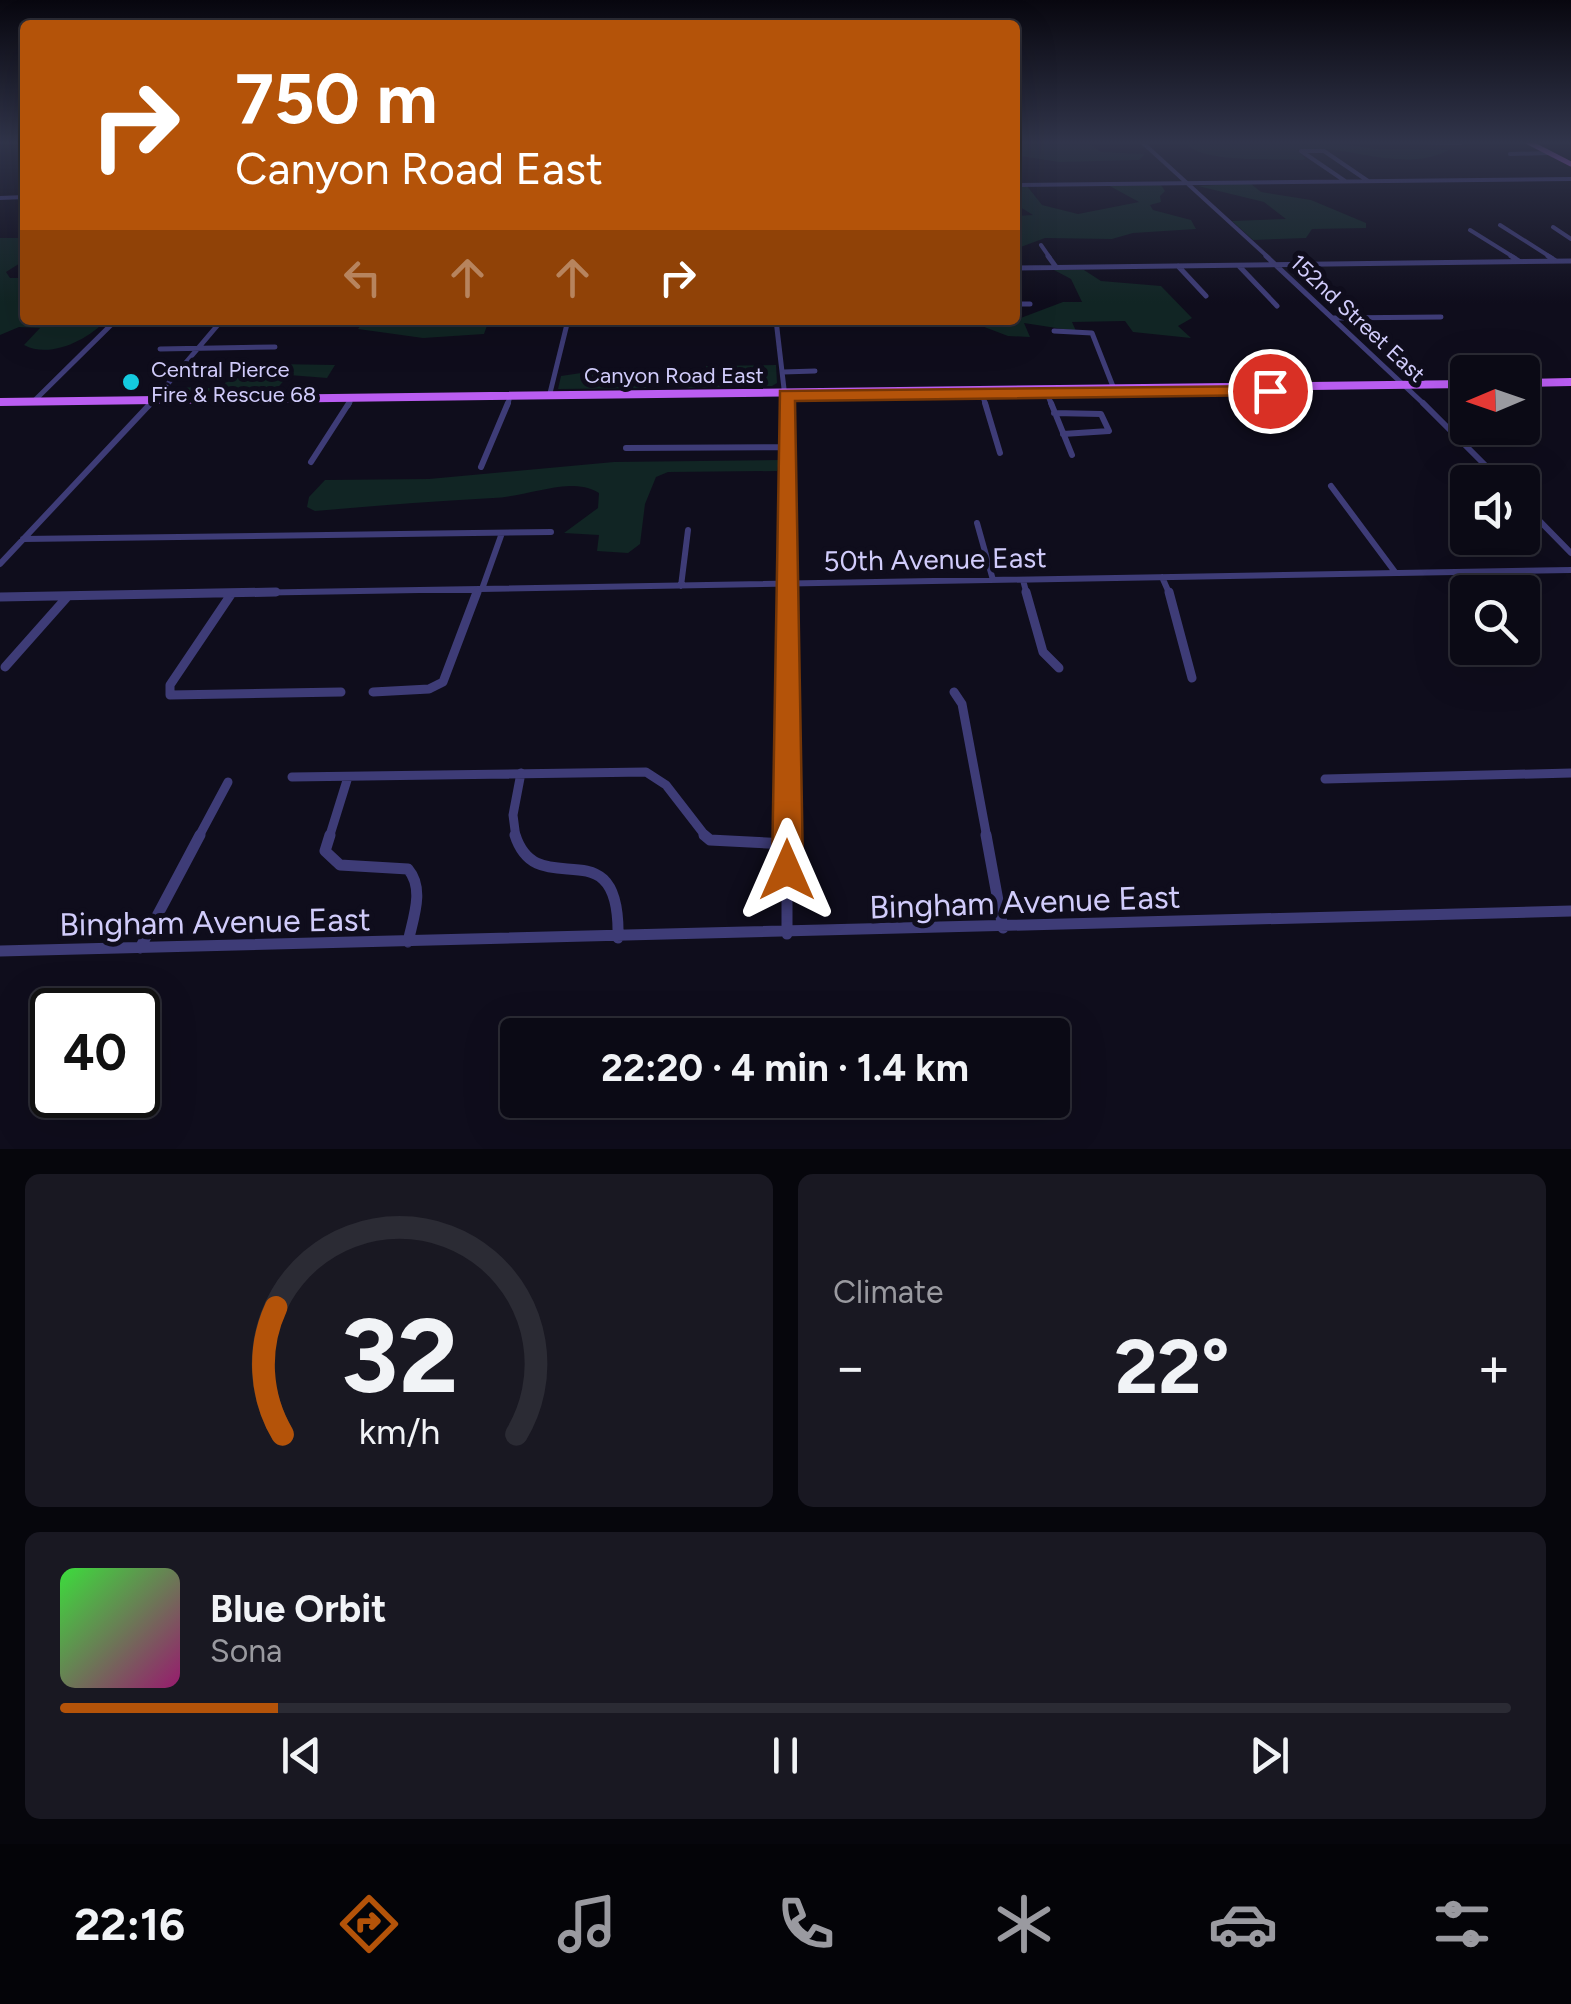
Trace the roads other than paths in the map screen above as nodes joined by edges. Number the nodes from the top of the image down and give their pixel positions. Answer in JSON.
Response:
{"nodes":[{"id":1,"x":1201,"y":196,"type":"edge"},
{"id":2,"x":1500,"y":226,"type":"dead end"},
{"id":3,"x":1554,"y":226,"type":"dead end"},
{"id":4,"x":1470,"y":230,"type":"dead end"},
{"id":5,"x":1571,"y":239,"type":"edge"},
{"id":6,"x":1041,"y":245,"type":"dead end"},
{"id":7,"x":1519,"y":261,"type":"junction"},
{"id":8,"x":1556,"y":261,"type":"junction"},
{"id":9,"x":1571,"y":261,"type":"edge"},
{"id":10,"x":1275,"y":264,"type":"junction"},
{"id":11,"x":1238,"y":265,"type":"junction"},
{"id":12,"x":1178,"y":266,"type":"junction"},
{"id":13,"x":1020,"y":268,"type":"edge"},
{"id":14,"x":1056,"y":268,"type":"junction"},
{"id":15,"x":1206,"y":296,"type":"dead end"},
{"id":16,"x":1020,"y":304,"type":"edge"},
{"id":17,"x":1030,"y":304,"type":"dead end"},
{"id":18,"x":1277,"y":306,"type":"dead end"},
{"id":19,"x":1441,"y":316,"type":"dead end"},
{"id":20,"x":1333,"y":318,"type":"junction"},
{"id":21,"x":111,"y":325,"type":"edge"},
{"id":22,"x":218,"y":325,"type":"edge"},
{"id":23,"x":567,"y":325,"type":"edge"},
{"id":24,"x":777,"y":325,"type":"edge"},
{"id":25,"x":1054,"y":332,"type":"dead end"},
{"id":26,"x":275,"y":347,"type":"dead end"},
{"id":27,"x":198,"y":348,"type":"junction"},
{"id":28,"x":160,"y":349,"type":"dead end"},
{"id":29,"x":815,"y":371,"type":"dead end"},
{"id":30,"x":783,"y":372,"type":"junction"},
{"id":31,"x":1571,"y":384,"type":"edge"},
{"id":32,"x":1540,"y":385,"type":"edge"},
{"id":33,"x":1450,"y":386,"type":"edge"},
{"id":34,"x":1408,"y":387,"type":"junction"},
{"id":35,"x":1114,"y":388,"type":"junction"},
{"id":36,"x":1162,"y":388,"type":"junction"},
{"id":37,"x":786,"y":393,"type":"junction"},
{"id":38,"x":1129,"y":393,"type":"junction"},
{"id":39,"x":550,"y":394,"type":"junction"},
{"id":40,"x":982,"y":394,"type":"junction"},
{"id":41,"x":1046,"y":394,"type":"junction"},
{"id":42,"x":398,"y":397,"type":"junction"},
{"id":43,"x":508,"y":400,"type":"junction"},
{"id":44,"x":33,"y":402,"type":"junction"},
{"id":45,"x":350,"y":402,"type":"junction"},
{"id":46,"x":151,"y":403,"type":"junction"},
{"id":47,"x":0,"y":405,"type":"edge"},
{"id":48,"x":1054,"y":413,"type":"junction"},
{"id":49,"x":1063,"y":434,"type":"junction"},
{"id":50,"x":786,"y":447,"type":"junction"},
{"id":51,"x":626,"y":448,"type":"dead end"},
{"id":52,"x":1000,"y":453,"type":"dead end"},
{"id":53,"x":1072,"y":454,"type":"dead end"},
{"id":54,"x":312,"y":462,"type":"dead end"},
{"id":55,"x":1485,"y":465,"type":"edge"},
{"id":56,"x":480,"y":468,"type":"dead end"},
{"id":57,"x":1331,"y":486,"type":"dead end"},
{"id":58,"x":1540,"y":521,"type":"edge"},
{"id":59,"x":977,"y":523,"type":"dead end"},
{"id":60,"x":688,"y":530,"type":"dead end"},
{"id":61,"x":551,"y":532,"type":"dead end"},
{"id":62,"x":502,"y":533,"type":"junction"},
{"id":63,"x":23,"y":539,"type":"junction"},
{"id":64,"x":1571,"y":552,"type":"edge"},
{"id":65,"x":0,"y":564,"type":"edge"},
{"id":66,"x":1571,"y":570,"type":"edge"},
{"id":67,"x":1395,"y":572,"type":"junction"},
{"id":68,"x":1162,"y":577,"type":"junction"},
{"id":69,"x":993,"y":580,"type":"junction"},
{"id":70,"x":1023,"y":580,"type":"junction"},
{"id":71,"x":786,"y":584,"type":"junction"},
{"id":72,"x":681,"y":586,"type":"junction"},
{"id":73,"x":480,"y":589,"type":"junction"},
{"id":74,"x":232,"y":593,"type":"junction"},
{"id":75,"x":68,"y":596,"type":"junction"},
{"id":76,"x":0,"y":597,"type":"edge"},
{"id":77,"x":5,"y":667,"type":"dead end"},
{"id":78,"x":1059,"y":668,"type":"dead end"},
{"id":79,"x":1192,"y":678,"type":"dead end"},
{"id":80,"x":341,"y":692,"type":"dead end"},
{"id":81,"x":373,"y":692,"type":"dead end"},
{"id":82,"x":954,"y":692,"type":"dead end"},
{"id":83,"x":521,"y":773,"type":"junction"},
{"id":84,"x":1571,"y":773,"type":"edge"},
{"id":85,"x":348,"y":777,"type":"junction"},
{"id":86,"x":292,"y":778,"type":"dead end"},
{"id":87,"x":1325,"y":779,"type":"dead end"},
{"id":88,"x":228,"y":782,"type":"dead end"},
{"id":89,"x":787,"y":844,"type":"junction"},
{"id":90,"x":1571,"y":911,"type":"edge"},
{"id":91,"x":1003,"y":928,"type":"junction"},
{"id":92,"x":787,"y":934,"type":"junction"},
{"id":93,"x":618,"y":938,"type":"junction"},
{"id":94,"x":408,"y":942,"type":"junction"},
{"id":95,"x":140,"y":948,"type":"junction"},
{"id":96,"x":0,"y":951,"type":"edge"}],
"edges":[{"from":1,"to":10,"type":"street","name":"152nd Street East"},
{"from":2,"to":8,"type":"street"},
{"from":3,"to":5,"type":"street"},
{"from":4,"to":7,"type":"street"},
{"from":6,"to":14,"type":"street"},
{"from":7,"to":8,"type":"street"},
{"from":7,"to":10,"type":"street"},
{"from":8,"to":9,"type":"street"},
{"from":10,"to":11,"type":"street"},
{"from":10,"to":20,"type":"street","name":"152nd Street East"},
{"from":11,"to":12,"type":"street"},
{"from":11,"to":18,"type":"street"},
{"from":12,"to":14,"type":"street"},
{"from":12,"to":15,"type":"street"},
{"from":13,"to":14,"type":"street"},
{"from":16,"to":17,"type":"street"},
{"from":19,"to":20,"type":"street"},
{"from":20,"to":34,"type":"street","name":"152nd Street East"},
{"from":21,"to":44,"type":"street"},
{"from":22,"to":27,"type":"street"},
{"from":23,"to":39,"type":"street"},
{"from":24,"to":30,"type":"street"},
{"from":25,"to":35,"type":"street"},
{"from":26,"to":27,"type":"street"},
{"from":27,"to":28,"type":"street"},
{"from":27,"to":46,"type":"street"},
{"from":29,"to":30,"type":"street"},
{"from":30,"to":37,"type":"street"},
{"from":31,"to":32,"type":"main road"},
{"from":33,"to":34,"type":"main road","name":"Canyon Road East"},
{"from":34,"to":36,"type":"main road","name":"Canyon Road East"},
{"from":34,"to":38,"type":"main road","name":"Canyon Road East"},
{"from":34,"to":55,"type":"street","name":"152nd Street East"},
{"from":35,"to":36,"type":"main road","name":"Canyon Road East"},
{"from":35,"to":37,"type":"main road","name":"Canyon Road East"},
{"from":36,"to":38,"type":"main road"},
{"from":37,"to":39,"type":"main road","name":"Canyon Road East"},
{"from":37,"to":40,"type":"main road","name":"Canyon Road East"},
{"from":37,"to":43,"type":"main road","name":"Canyon Road East"},
{"from":37,"to":50,"type":"street"},
{"from":38,"to":41,"type":"main road","name":"Canyon Road East"},
{"from":39,"to":42,"type":"main road","name":"Canyon Road East"},
{"from":39,"to":43,"type":"main road"},
{"from":40,"to":41,"type":"main road","name":"Canyon Road East"},
{"from":40,"to":52,"type":"street"},
{"from":41,"to":48,"type":"street"},
{"from":42,"to":45,"type":"main road"},
{"from":42,"to":46,"type":"main road","name":"Canyon Road East"},
{"from":43,"to":45,"type":"main road","name":"Canyon Road East"},
{"from":43,"to":56,"type":"street"},
{"from":44,"to":46,"type":"main road","name":"Canyon Road East"},
{"from":44,"to":47,"type":"main road","name":"Canyon Road East"},
{"from":45,"to":46,"type":"main road","name":"Canyon Road East"},
{"from":45,"to":54,"type":"street"},
{"from":46,"to":47,"type":"main road","name":"Canyon Road East"},
{"from":46,"to":63,"type":"street"},
{"from":48,"to":49,"type":"street"},
{"from":48,"to":49,"type":"street"},
{"from":49,"to":53,"type":"street"},
{"from":50,"to":51,"type":"street"},
{"from":50,"to":71,"type":"street"},
{"from":57,"to":67,"type":"street"},
{"from":58,"to":64,"type":"street"},
{"from":59,"to":69,"type":"street"},
{"from":60,"to":72,"type":"street"},
{"from":61,"to":62,"type":"street"},
{"from":62,"to":63,"type":"street"},
{"from":62,"to":73,"type":"street"},
{"from":63,"to":65,"type":"street"},
{"from":66,"to":67,"type":"street","name":"50th Avenue East"},
{"from":67,"to":68,"type":"street","name":"50th Avenue East"},
{"from":68,"to":70,"type":"street","name":"50th Avenue East"},
{"from":68,"to":79,"type":"street"},
{"from":69,"to":70,"type":"street","name":"50th Avenue East"},
{"from":69,"to":71,"type":"street","name":"50th Avenue East"},
{"from":70,"to":78,"type":"street"},
{"from":71,"to":72,"type":"street","name":"50th Avenue East"},
{"from":71,"to":89,"type":"street"},
{"from":72,"to":73,"type":"street","name":"50th Avenue East"},
{"from":73,"to":74,"type":"street","name":"50th Avenue East"},
{"from":73,"to":81,"type":"street"},
{"from":74,"to":75,"type":"street","name":"50th Avenue East"},
{"from":74,"to":80,"type":"street"},
{"from":75,"to":76,"type":"street","name":"50th Avenue East"},
{"from":75,"to":77,"type":"street"},
{"from":82,"to":91,"type":"street"},
{"from":83,"to":85,"type":"street"},
{"from":83,"to":89,"type":"street"},
{"from":83,"to":93,"type":"street"},
{"from":84,"to":87,"type":"street"},
{"from":85,"to":86,"type":"street"},
{"from":85,"to":94,"type":"street"},
{"from":88,"to":95,"type":"street"},
{"from":89,"to":92,"type":"street"},
{"from":90,"to":91,"type":"street","name":"Bingham Avenue East"},
{"from":91,"to":92,"type":"street","name":"Bingham Avenue East"},
{"from":92,"to":93,"type":"street","name":"Bingham Avenue East"},
{"from":93,"to":94,"type":"street","name":"Bingham Avenue East"},
{"from":94,"to":95,"type":"street","name":"Bingham Avenue East"},
{"from":95,"to":96,"type":"street","name":"Bingham Avenue East"}]}
